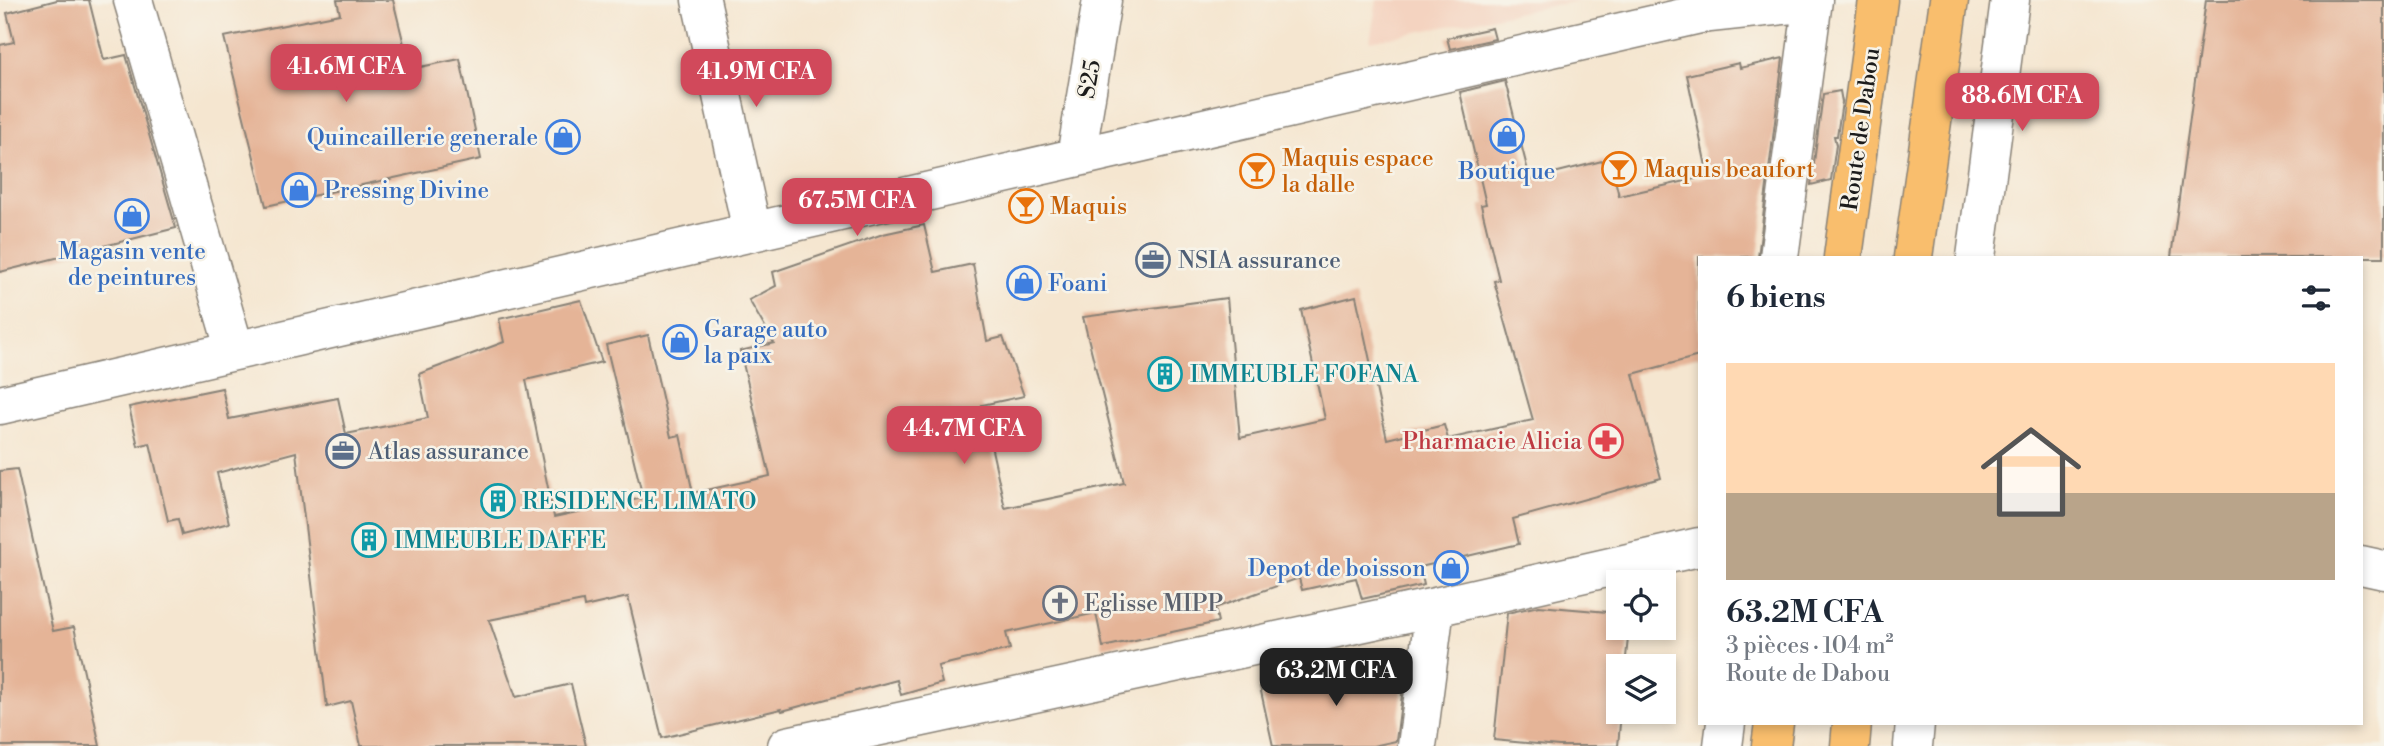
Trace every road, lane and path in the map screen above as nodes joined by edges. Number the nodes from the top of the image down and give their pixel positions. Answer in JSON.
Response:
{"nodes":[{"id":1,"x":133,"y":0,"type":"edge"},
{"id":2,"x":701,"y":0,"type":"edge"},
{"id":3,"x":1102,"y":0,"type":"edge"},
{"id":4,"x":1878,"y":0,"type":"edge"},
{"id":5,"x":1949,"y":0,"type":"edge"},
{"id":6,"x":2010,"y":0,"type":"edge"},
{"id":7,"x":1813,"y":1,"type":"edge"},
{"id":8,"x":1076,"y":157,"type":"junction"},
{"id":9,"x":752,"y":231,"type":"junction"},
{"id":10,"x":1779,"y":256,"type":"edge"},
{"id":11,"x":1843,"y":256,"type":"edge"},
{"id":12,"x":1913,"y":256,"type":"edge"},
{"id":13,"x":1976,"y":256,"type":"edge"},
{"id":14,"x":235,"y":351,"type":"junction"},
{"id":15,"x":0,"y":405,"type":"edge"},
{"id":16,"x":1698,"y":547,"type":"edge"},
{"id":17,"x":2363,"y":565,"type":"edge"},
{"id":18,"x":2384,"y":570,"type":"edge"},
{"id":19,"x":1435,"y":607,"type":"junction"},
{"id":20,"x":1726,"y":725,"type":"edge"},
{"id":21,"x":1774,"y":725,"type":"edge"},
{"id":22,"x":1853,"y":725,"type":"edge"},
{"id":23,"x":1915,"y":725,"type":"edge"},
{"id":24,"x":916,"y":731,"type":"edge"},
{"id":25,"x":787,"y":746,"type":"edge"},
{"id":26,"x":1417,"y":746,"type":"edge"},
{"id":27,"x":1723,"y":746,"type":"edge"},
{"id":28,"x":1771,"y":746,"type":"edge"},
{"id":29,"x":1850,"y":746,"type":"edge"},
{"id":30,"x":1913,"y":746,"type":"edge"}],
"edges":[{"from":1,"to":14,"type":"street"},
{"from":2,"to":9,"type":"street"},
{"from":3,"to":8,"type":"street","name":"S25"},
{"from":4,"to":11,"type":"main road","name":"Route de Dabou"},
{"from":5,"to":12,"type":"main road"},
{"from":6,"to":13,"type":"street"},
{"from":7,"to":8,"type":"street"},
{"from":7,"to":10,"type":"street"},
{"from":8,"to":9,"type":"street"},
{"from":9,"to":14,"type":"street"},
{"from":14,"to":15,"type":"street"},
{"from":16,"to":19,"type":"street"},
{"from":17,"to":18,"type":"street"},
{"from":19,"to":24,"type":"street"},
{"from":19,"to":26,"type":"street"},
{"from":20,"to":27,"type":"street"},
{"from":21,"to":28,"type":"main road"},
{"from":22,"to":29,"type":"main road"},
{"from":23,"to":30,"type":"street"},
{"from":24,"to":25,"type":"street"}]}
